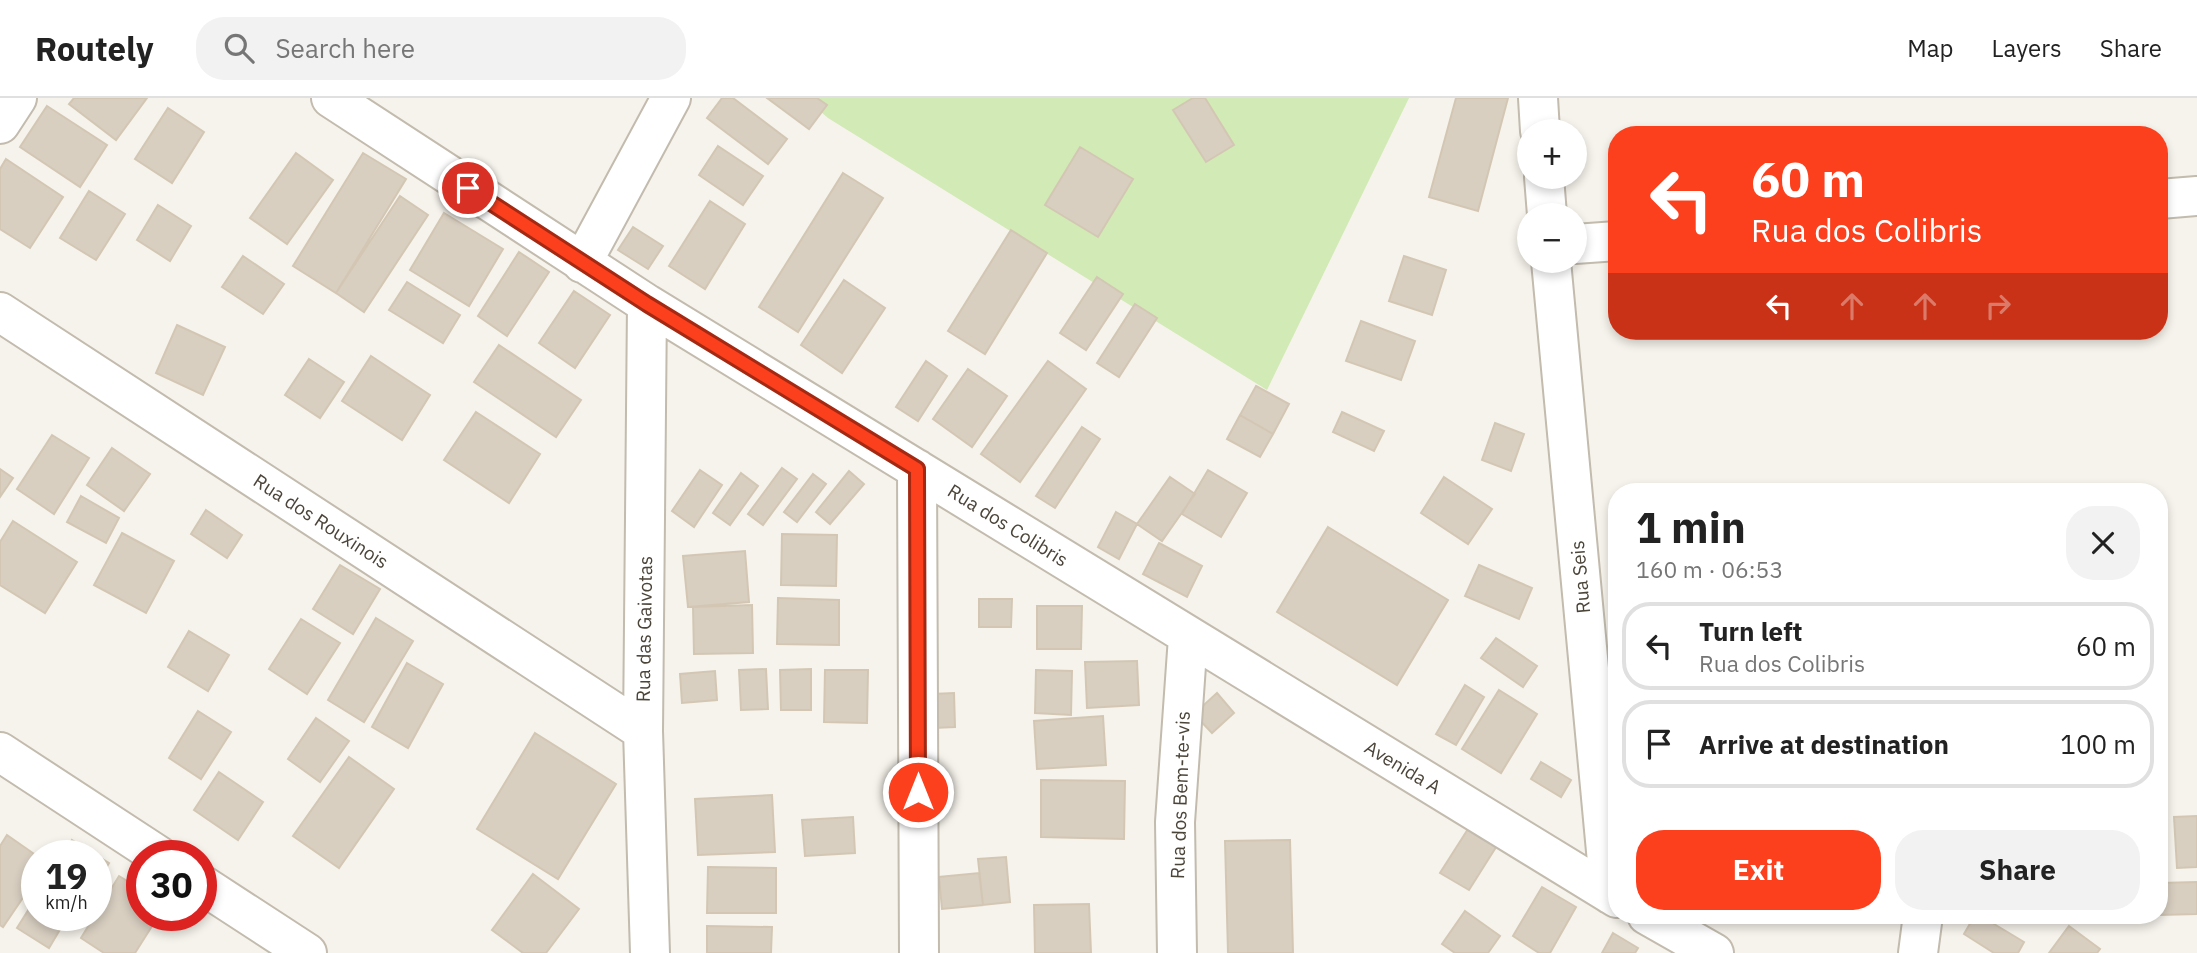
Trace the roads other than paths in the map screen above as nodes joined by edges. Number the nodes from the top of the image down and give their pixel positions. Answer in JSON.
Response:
{"nodes":[{"id":1,"x":17,"y":98,"type":"edge"},
{"id":2,"x":331,"y":98,"type":"edge"},
{"id":3,"x":671,"y":98,"type":"edge"},
{"id":4,"x":1538,"y":98,"type":"edge"},
{"id":5,"x":1539,"y":119,"type":"edge"},
{"id":6,"x":0,"y":124,"type":"edge"},
{"id":7,"x":2197,"y":196,"type":"edge"},
{"id":8,"x":2168,"y":198,"type":"edge"},
{"id":9,"x":1608,"y":242,"type":"edge"},
{"id":10,"x":1587,"y":243,"type":"edge"},
{"id":11,"x":582,"y":263,"type":"junction"},
{"id":12,"x":1552,"y":273,"type":"edge"},
{"id":13,"x":647,"y":304,"type":"junction"},
{"id":14,"x":0,"y":312,"type":"edge"},
{"id":15,"x":917,"y":469,"type":"junction"},
{"id":16,"x":1188,"y":638,"type":"junction"},
{"id":17,"x":643,"y":731,"type":"junction"},
{"id":18,"x":0,"y":751,"type":"edge"},
{"id":19,"x":135,"y":840,"type":"edge"},
{"id":20,"x":1608,"y":845,"type":"edge"},
{"id":21,"x":1608,"y":893,"type":"edge"},
{"id":22,"x":217,"y":894,"type":"edge"},
{"id":23,"x":1663,"y":924,"type":"edge"},
{"id":24,"x":1922,"y":924,"type":"edge"},
{"id":25,"x":307,"y":953,"type":"edge"},
{"id":26,"x":650,"y":953,"type":"edge"},
{"id":27,"x":919,"y":953,"type":"edge"},
{"id":28,"x":1177,"y":953,"type":"edge"},
{"id":29,"x":1714,"y":953,"type":"edge"},
{"id":30,"x":1918,"y":953,"type":"edge"}],
"edges":[{"from":1,"to":6,"type":"street"},
{"from":2,"to":11,"type":"street","name":"Rua dos Colibris"},
{"from":3,"to":11,"type":"street"},
{"from":4,"to":5,"type":"street"},
{"from":7,"to":8,"type":"street"},
{"from":9,"to":10,"type":"street"},
{"from":11,"to":13,"type":"street","name":"Rua dos Colibris"},
{"from":12,"to":20,"type":"street","name":"Rua Seis"},
{"from":13,"to":15,"type":"street","name":"Rua dos Colibris"},
{"from":13,"to":17,"type":"street","name":"Rua das Gaivotas"},
{"from":14,"to":17,"type":"street","name":"Rua dos Rouxinois"},
{"from":15,"to":16,"type":"street","name":"Rua dos Colibris"},
{"from":15,"to":27,"type":"street"},
{"from":16,"to":21,"type":"street","name":"Avenida A"},
{"from":16,"to":28,"type":"street","name":"Rua dos Bem-te-vis"},
{"from":17,"to":26,"type":"street","name":"Rua das Gaivotas"},
{"from":18,"to":19,"type":"street"},
{"from":22,"to":25,"type":"street"},
{"from":23,"to":29,"type":"street"},
{"from":24,"to":30,"type":"street"}]}
